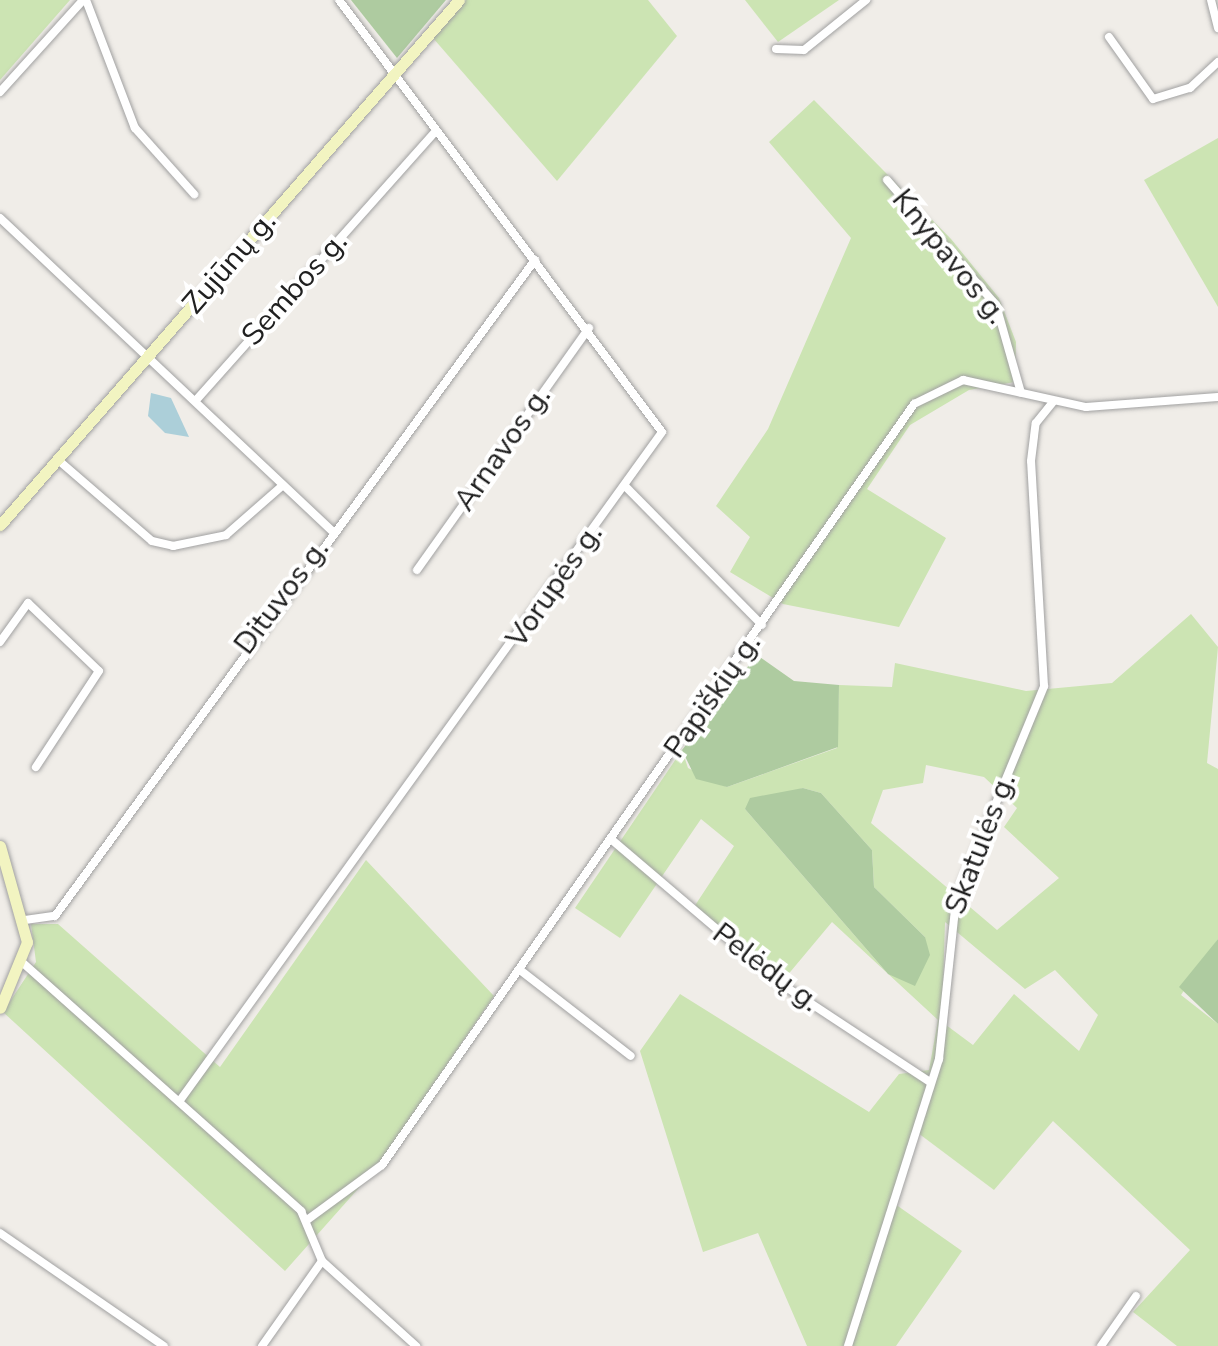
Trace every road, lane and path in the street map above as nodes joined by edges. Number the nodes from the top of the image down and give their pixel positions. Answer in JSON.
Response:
{"nodes":[{"id":1,"x":85,"y":0,"type":"edge"},
{"id":2,"x":339,"y":0,"type":"edge"},
{"id":3,"x":459,"y":0,"type":"edge"},
{"id":4,"x":866,"y":0,"type":"edge"},
{"id":5,"x":1211,"y":0,"type":"edge"},
{"id":6,"x":1218,"y":28,"type":"edge"},
{"id":7,"x":1110,"y":37,"type":"dead end"},
{"id":8,"x":776,"y":49,"type":"dead end"},
{"id":9,"x":1218,"y":62,"type":"edge"},
{"id":10,"x":394,"y":74,"type":"junction"},
{"id":11,"x":0,"y":92,"type":"edge"},
{"id":12,"x":436,"y":130,"type":"junction"},
{"id":13,"x":887,"y":180,"type":"dead end"},
{"id":14,"x":194,"y":194,"type":"dead end"},
{"id":15,"x":2,"y":222,"type":"edge"},
{"id":16,"x":535,"y":260,"type":"junction"},
{"id":17,"x":589,"y":328,"type":"junction"},
{"id":18,"x":149,"y":355,"type":"junction"},
{"id":19,"x":1022,"y":392,"type":"junction"},
{"id":20,"x":198,"y":398,"type":"junction"},
{"id":21,"x":1218,"y":398,"type":"edge"},
{"id":22,"x":1054,"y":402,"type":"junction"},
{"id":23,"x":57,"y":459,"type":"junction"},
{"id":24,"x":282,"y":486,"type":"junction"},
{"id":25,"x":625,"y":486,"type":"junction"},
{"id":26,"x":0,"y":525,"type":"edge"},
{"id":27,"x":332,"y":531,"type":"junction"},
{"id":28,"x":416,"y":570,"type":"dead end"},
{"id":29,"x":762,"y":625,"type":"junction"},
{"id":30,"x":0,"y":642,"type":"edge"},
{"id":31,"x":36,"y":767,"type":"dead end"},
{"id":32,"x":612,"y":840,"type":"junction"},
{"id":33,"x":0,"y":846,"type":"edge"},
{"id":34,"x":25,"y":920,"type":"junction"},
{"id":35,"x":23,"y":962,"type":"junction"},
{"id":36,"x":520,"y":970,"type":"junction"},
{"id":37,"x":0,"y":1008,"type":"edge"},
{"id":38,"x":631,"y":1056,"type":"dead end"},
{"id":39,"x":930,"y":1082,"type":"junction"},
{"id":40,"x":181,"y":1099,"type":"junction"},
{"id":41,"x":307,"y":1220,"type":"junction"},
{"id":42,"x":0,"y":1233,"type":"edge"},
{"id":43,"x":322,"y":1261,"type":"junction"},
{"id":44,"x":1136,"y":1296,"type":"dead end"},
{"id":45,"x":164,"y":1346,"type":"edge"},
{"id":46,"x":262,"y":1346,"type":"edge"},
{"id":47,"x":416,"y":1346,"type":"edge"},
{"id":48,"x":848,"y":1346,"type":"edge"},
{"id":49,"x":1101,"y":1346,"type":"edge"}],
"edges":[{"from":1,"to":11,"type":"street"},
{"from":1,"to":14,"type":"street"},
{"from":2,"to":10,"type":"street","name":"Vorupės g."},
{"from":3,"to":10,"type":"main road","name":"Zujūnų g."},
{"from":4,"to":8,"type":"street"},
{"from":5,"to":6,"type":"street"},
{"from":7,"to":9,"type":"street"},
{"from":10,"to":12,"type":"street","name":"Vorupės g."},
{"from":10,"to":18,"type":"main road","name":"Zujūnų g."},
{"from":12,"to":16,"type":"street","name":"Vorupės g."},
{"from":12,"to":20,"type":"street","name":"Sembos g."},
{"from":13,"to":19,"type":"street","name":"Knypavos g."},
{"from":15,"to":18,"type":"street"},
{"from":16,"to":17,"type":"street","name":"Vorupės g."},
{"from":16,"to":27,"type":"street","name":"Dituvos g."},
{"from":17,"to":25,"type":"street","name":"Vorupės g."},
{"from":17,"to":28,"type":"street","name":"Arnavos g."},
{"from":18,"to":20,"type":"street"},
{"from":18,"to":23,"type":"main road","name":"Zujūnų g."},
{"from":19,"to":22,"type":"street","name":"Papiškių g."},
{"from":19,"to":29,"type":"street","name":"Papiškių g."},
{"from":20,"to":24,"type":"street"},
{"from":21,"to":22,"type":"street","name":"Papiškių g."},
{"from":22,"to":39,"type":"street","name":"Skatulės g."},
{"from":23,"to":24,"type":"street"},
{"from":23,"to":26,"type":"main road","name":"Zujūnų g."},
{"from":24,"to":27,"type":"street"},
{"from":25,"to":29,"type":"street"},
{"from":25,"to":40,"type":"street","name":"Vorupės g."},
{"from":27,"to":34,"type":"street","name":"Dituvos g."},
{"from":29,"to":32,"type":"street","name":"Papiškių g."},
{"from":30,"to":31,"type":"street"},
{"from":32,"to":36,"type":"street","name":"Papiškių g."},
{"from":32,"to":39,"type":"street","name":"Pelėdų g."},
{"from":33,"to":34,"type":"main road"},
{"from":34,"to":35,"type":"main road"},
{"from":35,"to":37,"type":"main road"},
{"from":35,"to":40,"type":"street"},
{"from":36,"to":38,"type":"street"},
{"from":36,"to":41,"type":"street","name":"Papiškių g."},
{"from":39,"to":48,"type":"street","name":"Skatulės g."},
{"from":40,"to":41,"type":"street"},
{"from":41,"to":43,"type":"street"},
{"from":42,"to":45,"type":"street"},
{"from":43,"to":46,"type":"street"},
{"from":43,"to":47,"type":"street"},
{"from":44,"to":49,"type":"street"}]}
